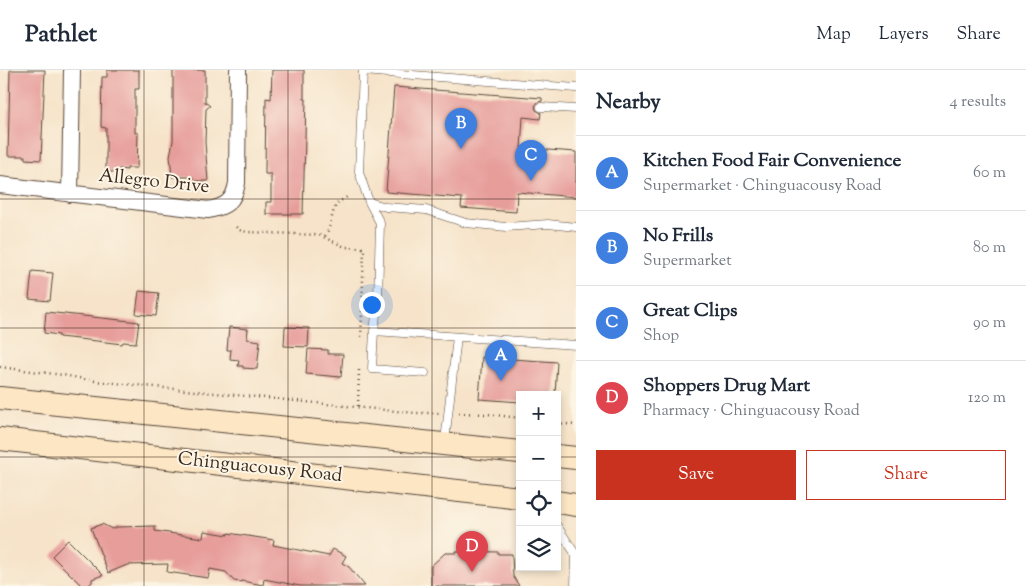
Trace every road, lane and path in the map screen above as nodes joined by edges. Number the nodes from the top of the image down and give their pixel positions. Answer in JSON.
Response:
{"nodes":[{"id":1,"x":72,"y":70,"type":"edge"},
{"id":2,"x":238,"y":70,"type":"edge"},
{"id":3,"x":576,"y":88,"type":"edge"},
{"id":4,"x":541,"y":107,"type":"dead end"},
{"id":5,"x":576,"y":109,"type":"edge"},
{"id":6,"x":0,"y":185,"type":"edge"},
{"id":7,"x":70,"y":194,"type":"junction"},
{"id":8,"x":347,"y":197,"type":"dead end"},
{"id":9,"x":369,"y":202,"type":"junction"},
{"id":10,"x":236,"y":227,"type":"dead end"},
{"id":11,"x":576,"y":227,"type":"edge"},
{"id":12,"x":325,"y":236,"type":"junction"},
{"id":13,"x":374,"y":331,"type":"junction"},
{"id":14,"x":458,"y":336,"type":"junction"},
{"id":15,"x":576,"y":345,"type":"edge"},
{"id":16,"x":360,"y":347,"type":"dead end"},
{"id":17,"x":0,"y":367,"type":"edge"},
{"id":18,"x":359,"y":367,"type":"dead end"},
{"id":19,"x":425,"y":373,"type":"dead end"},
{"id":20,"x":0,"y":398,"type":"edge"},
{"id":21,"x":358,"y":407,"type":"junction"},
{"id":22,"x":449,"y":413,"type":"junction"},
{"id":23,"x":516,"y":418,"type":"edge"},
{"id":24,"x":561,"y":423,"type":"edge"},
{"id":25,"x":576,"y":425,"type":"edge"},
{"id":26,"x":0,"y":439,"type":"edge"},
{"id":27,"x":445,"y":443,"type":"junction"},
{"id":28,"x":516,"y":452,"type":"edge"},
{"id":29,"x":561,"y":456,"type":"edge"},
{"id":30,"x":576,"y":458,"type":"edge"},
{"id":31,"x":516,"y":498,"type":"edge"},
{"id":32,"x":561,"y":502,"type":"edge"},
{"id":33,"x":576,"y":504,"type":"edge"},
{"id":34,"x":561,"y":532,"type":"edge"},
{"id":35,"x":576,"y":554,"type":"edge"},
{"id":36,"x":575,"y":586,"type":"edge"}],
"edges":[{"from":1,"to":7,"type":"street"},
{"from":2,"to":7,"type":"street","name":"Allegro Drive"},
{"from":3,"to":9,"type":"lane"},
{"from":4,"to":5,"type":"lane"},
{"from":6,"to":7,"type":"street","name":"Allegro Drive"},
{"from":8,"to":12,"type":"path"},
{"from":9,"to":11,"type":"lane"},
{"from":9,"to":13,"type":"lane"},
{"from":10,"to":12,"type":"path"},
{"from":12,"to":16,"type":"path"},
{"from":13,"to":14,"type":"lane"},
{"from":13,"to":19,"type":"lane"},
{"from":14,"to":15,"type":"lane"},
{"from":14,"to":22,"type":"lane"},
{"from":17,"to":21,"type":"path"},
{"from":18,"to":21,"type":"path"},
{"from":20,"to":27,"type":"main road"},
{"from":21,"to":22,"type":"path"},
{"from":22,"to":23,"type":"path"},
{"from":22,"to":27,"type":"lane"},
{"from":24,"to":25,"type":"path"},
{"from":26,"to":31,"type":"main road","name":"Chinguacousy Road"},
{"from":27,"to":28,"type":"main road"},
{"from":29,"to":30,"type":"main road"},
{"from":32,"to":33,"type":"main road"},
{"from":34,"to":35,"type":"lane"},
{"from":35,"to":36,"type":"lane"}]}
